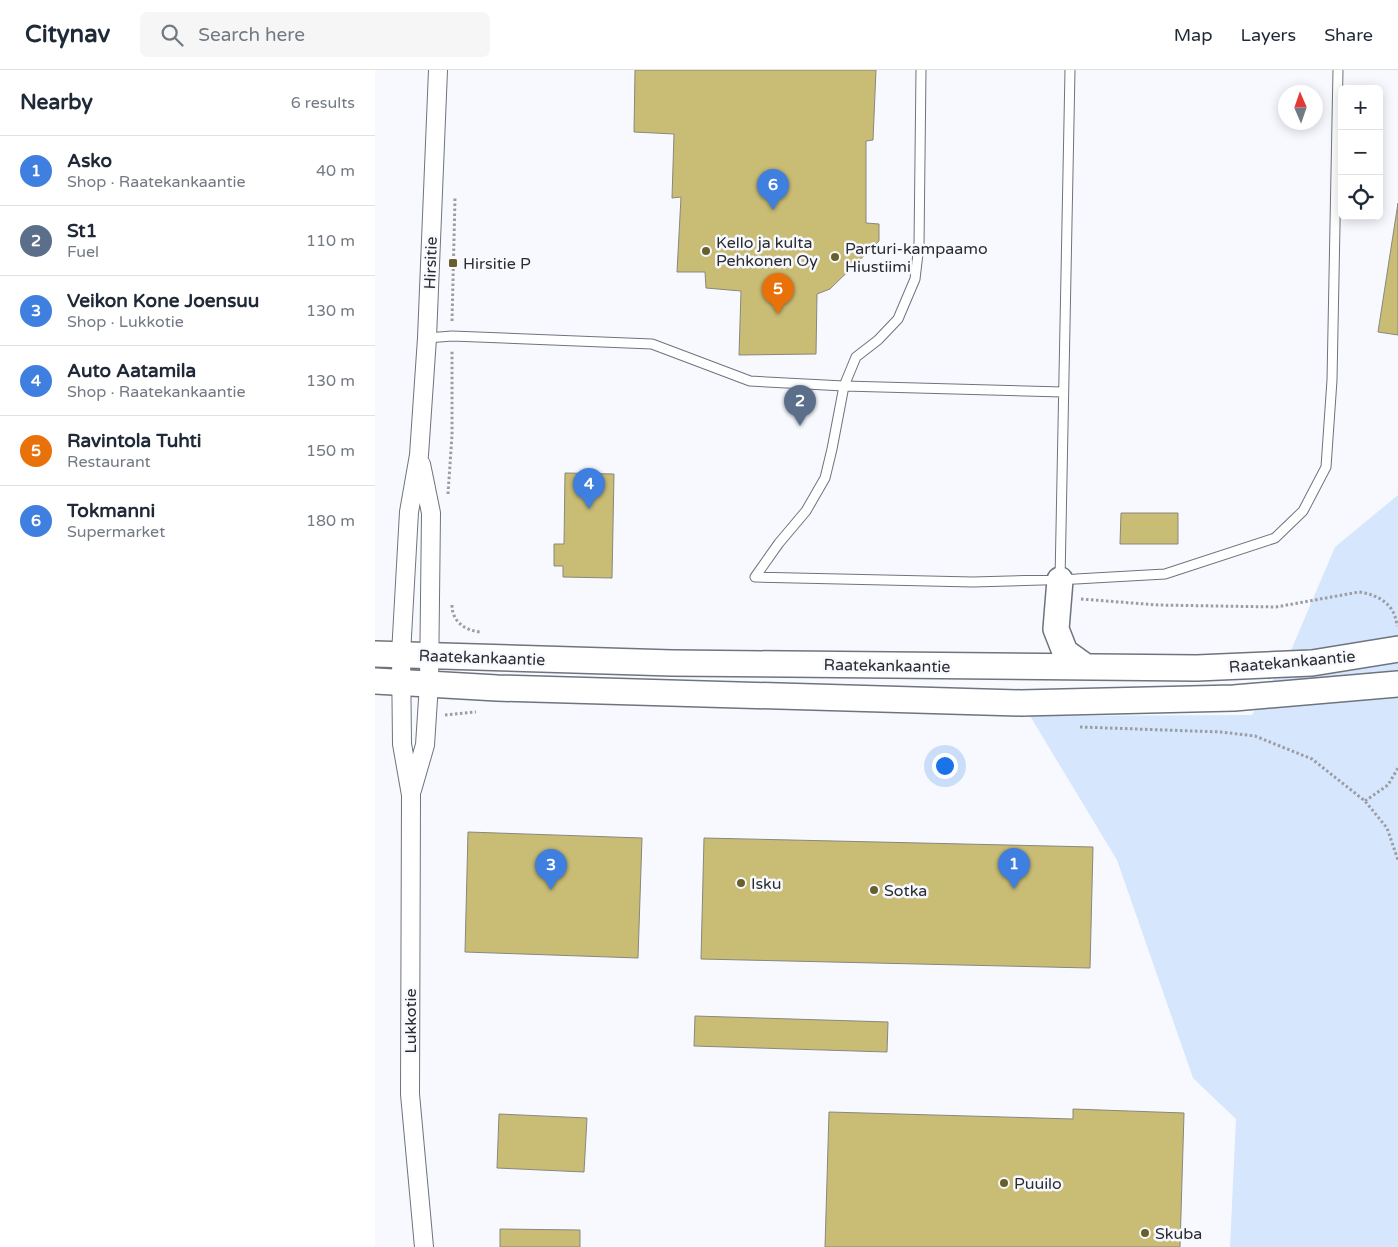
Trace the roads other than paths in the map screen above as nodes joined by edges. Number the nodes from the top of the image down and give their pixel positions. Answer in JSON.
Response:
{"nodes":[{"id":1,"x":438,"y":70,"type":"edge"},
{"id":2,"x":921,"y":70,"type":"edge"},
{"id":3,"x":1070,"y":70,"type":"edge"},
{"id":4,"x":1338,"y":70,"type":"edge"},
{"id":5,"x":427,"y":338,"type":"junction"},
{"id":6,"x":844,"y":386,"type":"junction"},
{"id":7,"x":1063,"y":392,"type":"junction"},
{"id":8,"x":419,"y":455,"type":"junction"},
{"id":9,"x":1060,"y":580,"type":"junction"},
{"id":10,"x":1398,"y":639,"type":"edge"},
{"id":11,"x":375,"y":654,"type":"edge"},
{"id":12,"x":401,"y":654,"type":"junction"},
{"id":13,"x":429,"y":655,"type":"junction"},
{"id":14,"x":1086,"y":667,"type":"junction"},
{"id":15,"x":375,"y":681,"type":"edge"},
{"id":16,"x":403,"y":682,"type":"junction"},
{"id":17,"x":429,"y":684,"type":"junction"},
{"id":18,"x":1398,"y":684,"type":"edge"},
{"id":19,"x":411,"y":795,"type":"junction"},
{"id":20,"x":424,"y":1247,"type":"edge"}],
"edges":[{"from":1,"to":5,"type":"street","name":"Hirsitie"},
{"from":2,"to":6,"type":"lane"},
{"from":3,"to":7,"type":"lane"},
{"from":4,"to":9,"type":"lane"},
{"from":5,"to":6,"type":"lane"},
{"from":5,"to":8,"type":"street","name":"Hirsitie"},
{"from":6,"to":7,"type":"lane"},
{"from":6,"to":9,"type":"lane"},
{"from":7,"to":9,"type":"lane"},
{"from":8,"to":12,"type":"street","name":"Hirsitie"},
{"from":8,"to":13,"type":"street","name":"Hirsitie"},
{"from":9,"to":14,"type":"main road"},
{"from":10,"to":14,"type":"main road","name":"Raatekankaantie"},
{"from":11,"to":12,"type":"main road","name":"Raatekankaantie"},
{"from":12,"to":13,"type":"main road","name":"Raatekankaantie"},
{"from":12,"to":16,"type":"street","name":"Hirsitie"},
{"from":13,"to":14,"type":"main road","name":"Raatekankaantie"},
{"from":13,"to":17,"type":"street","name":"Hirsitie"},
{"from":15,"to":16,"type":"main road","name":"Raatekankaantie"},
{"from":16,"to":17,"type":"main road","name":"Raatekankaantie"},
{"from":16,"to":19,"type":"street","name":"Hirsitie"},
{"from":17,"to":18,"type":"main road","name":"Raatekankaantie"},
{"from":17,"to":19,"type":"street","name":"Hirsitie"},
{"from":19,"to":20,"type":"street","name":"Lukkotie"}]}
